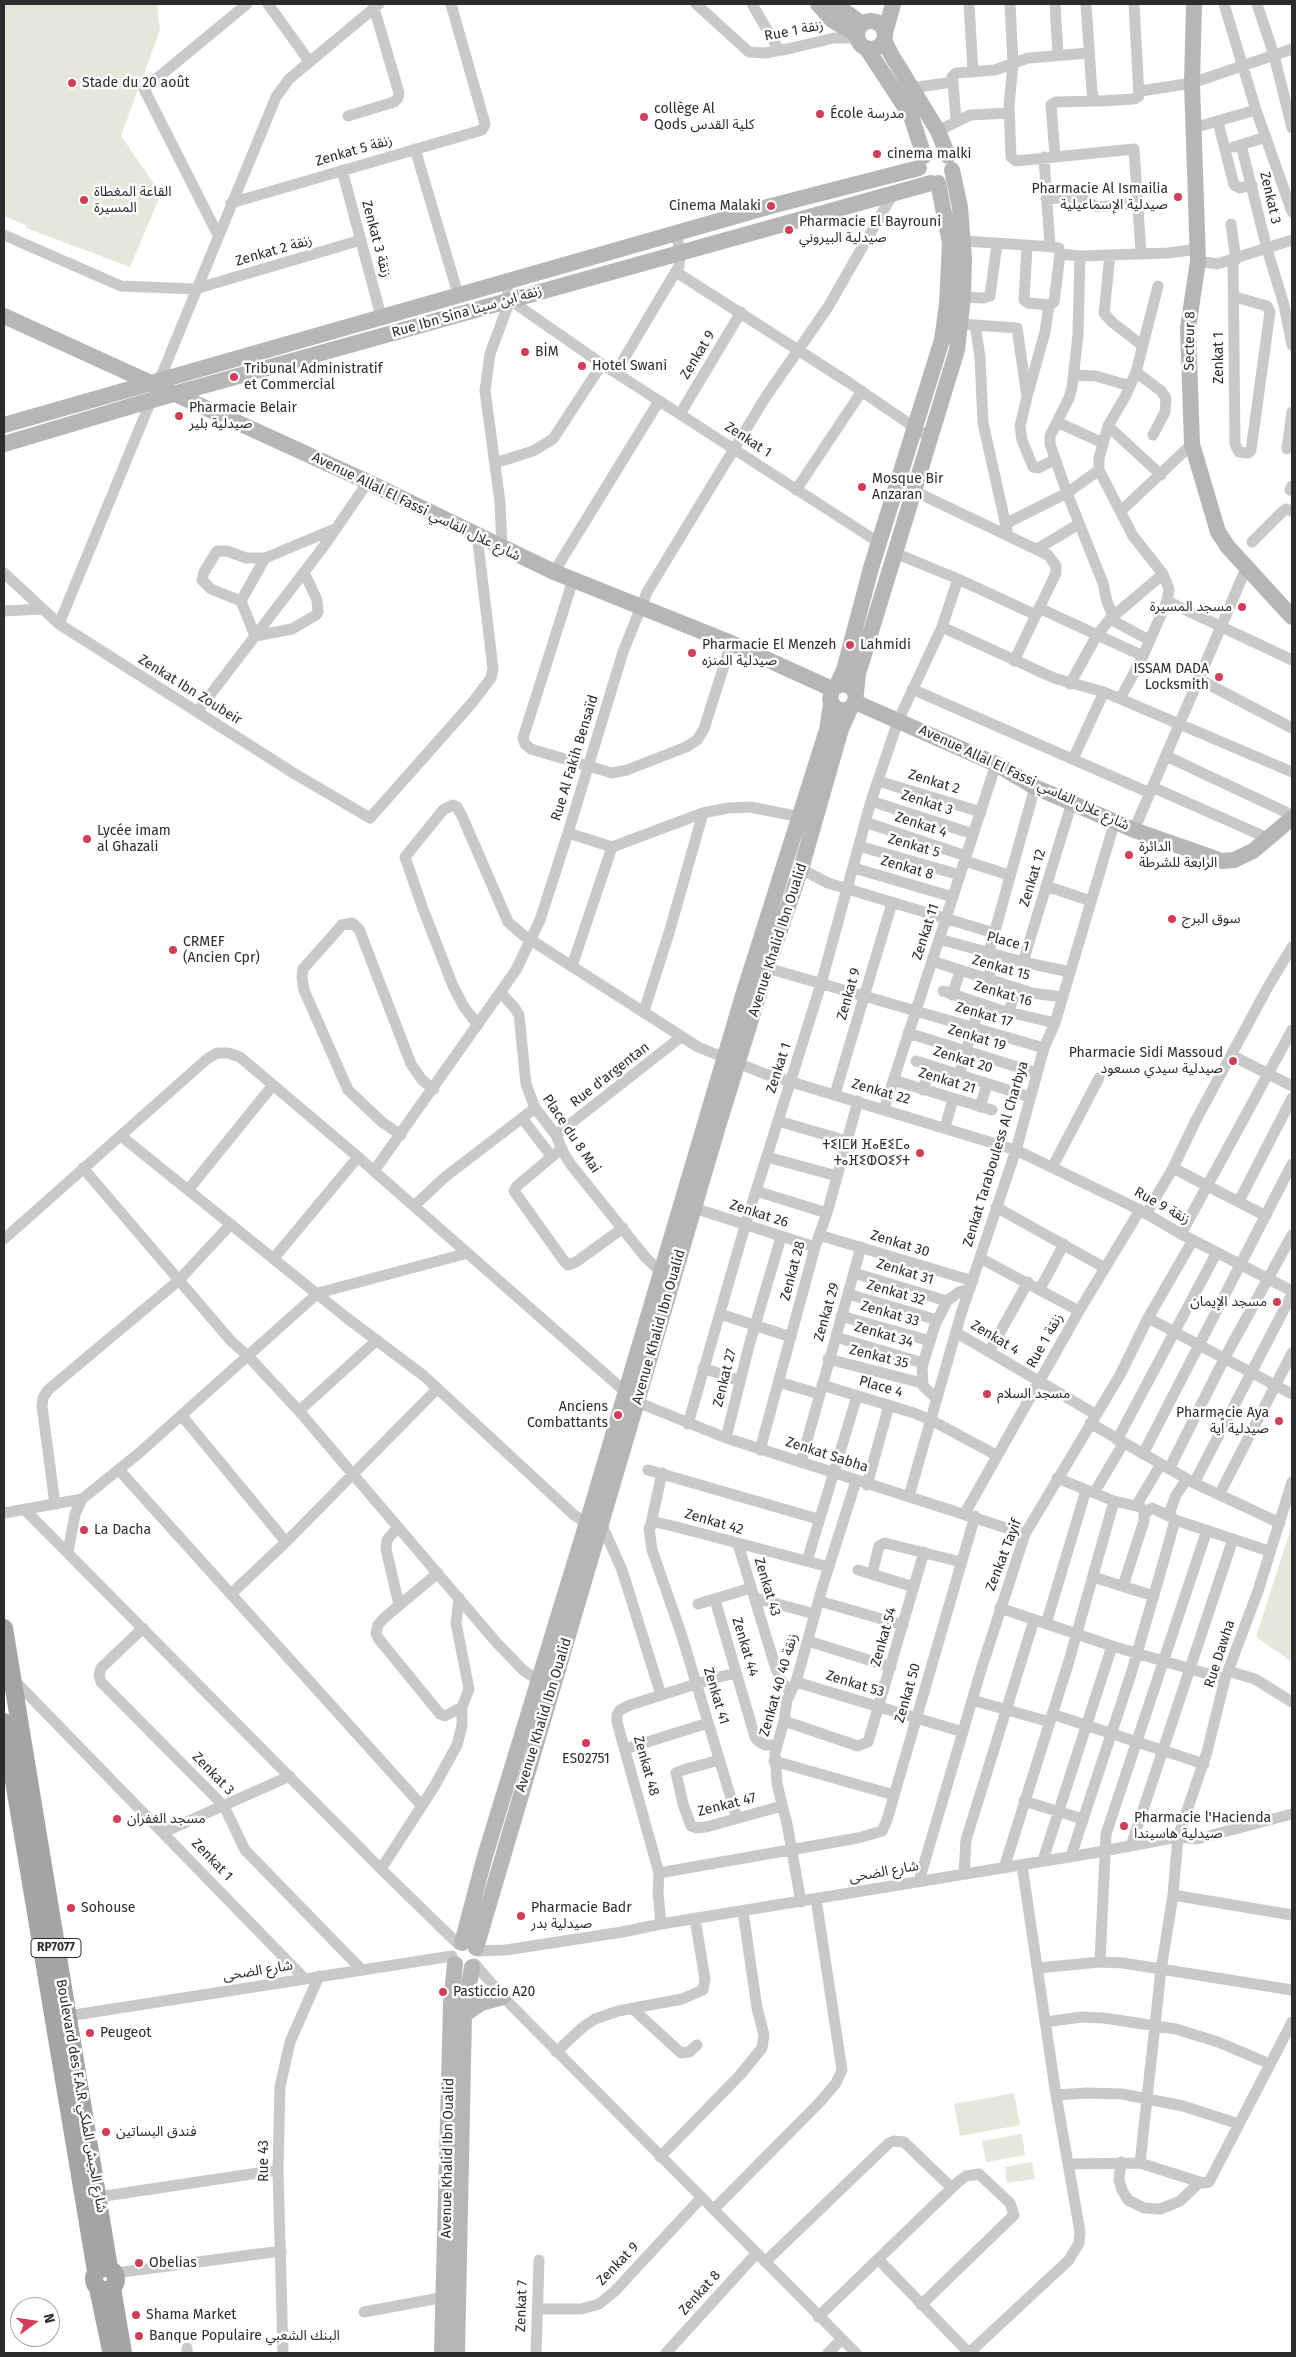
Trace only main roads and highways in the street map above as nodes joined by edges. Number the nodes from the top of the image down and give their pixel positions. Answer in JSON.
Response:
{"nodes":[{"id":1,"x":818,"y":4,"type":"edge"},
{"id":2,"x":835,"y":4,"type":"edge"},
{"id":3,"x":886,"y":4,"type":"edge"},
{"id":4,"x":893,"y":4,"type":"edge"},
{"id":5,"x":1194,"y":4,"type":"edge"},
{"id":6,"x":861,"y":34,"type":"junction"},
{"id":7,"x":885,"y":36,"type":"junction"},
{"id":8,"x":922,"y":162,"type":"junction"},
{"id":9,"x":950,"y":163,"type":"junction"},
{"id":10,"x":934,"y":183,"type":"junction"},
{"id":11,"x":4,"y":316,"type":"edge"},
{"id":12,"x":153,"y":387,"type":"junction"},
{"id":13,"x":173,"y":394,"type":"junction"},
{"id":14,"x":4,"y":424,"type":"edge"},
{"id":15,"x":4,"y":444,"type":"edge"},
{"id":16,"x":1292,"y":617,"type":"edge"},
{"id":17,"x":833,"y":693,"type":"junction"},
{"id":18,"x":854,"y":701,"type":"junction"},
{"id":19,"x":1292,"y":816,"type":"edge"},
{"id":20,"x":731,"y":1061,"type":"junction"},
{"id":21,"x":632,"y":1397,"type":"junction"},
{"id":22,"x":595,"y":1526,"type":"junction"},
{"id":23,"x":4,"y":1628,"type":"edge"},
{"id":24,"x":4,"y":1722,"type":"edge"},
{"id":25,"x":466,"y":1954,"type":"junction"},
{"id":26,"x":502,"y":1997,"type":"road end"},
{"id":27,"x":464,"y":2015,"type":"junction"},
{"id":28,"x":106,"y":2278,"type":"junction"},
{"id":29,"x":449,"y":2306,"type":"junction"},
{"id":30,"x":111,"y":2353,"type":"edge"},
{"id":31,"x":123,"y":2353,"type":"edge"},
{"id":32,"x":442,"y":2353,"type":"edge"},
{"id":33,"x":457,"y":2353,"type":"edge"}],
"edges":[{"from":1,"to":6,"type":"main road"},
{"from":2,"to":6,"type":"main road"},
{"from":3,"to":6,"type":"main road"},
{"from":4,"to":7,"type":"main road"},
{"from":5,"to":16,"type":"main road","name":"Secteur 8"},
{"from":6,"to":7,"type":"main road"},
{"from":6,"to":7,"type":"main road"},
{"from":6,"to":8,"type":"main road"},
{"from":7,"to":9,"type":"main road","name":"Avenue Khalid Ibn Oualid"},
{"from":8,"to":9,"type":"main road"},
{"from":8,"to":10,"type":"main road"},
{"from":8,"to":12,"type":"main road","name":"Rue Ibn Sina زنقة ابن سينا"},
{"from":9,"to":10,"type":"main road"},
{"from":9,"to":18,"type":"main road","name":"Avenue Khalid Ibn Oualid"},
{"from":10,"to":13,"type":"main road","name":"Rue Ibn Sina زنقة ابن سينا"},
{"from":10,"to":17,"type":"main road","name":"Avenue Khalid Ibn Oualid"},
{"from":11,"to":12,"type":"main road","name":"Avenue Allal El Fassi شارع علال الفاسي"},
{"from":12,"to":13,"type":"main road","name":"Avenue Allal El Fassi شارع علال الفاسي"},
{"from":12,"to":14,"type":"main road","name":"Rue Ibn Sina زنقة ابن سينا"},
{"from":12,"to":15,"type":"main road","name":"Rue Ibn Sina زنقة ابن سينا"},
{"from":13,"to":17,"type":"main road","name":"Avenue Allal El Fassi شارع علال الفاسي"},
{"from":17,"to":18,"type":"main road"},
{"from":17,"to":18,"type":"main road"},
{"from":17,"to":20,"type":"main road","name":"Avenue Khalid Ibn Oualid"},
{"from":18,"to":19,"type":"main road","name":"Avenue Allal El Fassi شارع علال الفاسي"},
{"from":18,"to":20,"type":"main road","name":"Avenue Khalid Ibn Oualid"},
{"from":20,"to":21,"type":"main road","name":"Avenue Khalid Ibn Oualid"},
{"from":20,"to":21,"type":"main road","name":"Avenue Khalid Ibn Oualid"},
{"from":21,"to":22,"type":"main road","name":"Avenue Khalid Ibn Oualid"},
{"from":22,"to":25,"type":"main road","name":"Avenue Khalid Ibn Oualid"},
{"from":22,"to":25,"type":"main road","name":"Avenue Khalid Ibn Oualid"},
{"from":23,"to":28,"type":"main road","name":"Boulevard des F.A.R شارع الجيش الملكي","number":"RP7077"},
{"from":24,"to":28,"type":"main road","name":"Boulevard des F.A.R شارع الجيش الملكي","number":"RP7077"},
{"from":25,"to":27,"type":"main road","name":"Avenue Khalid Ibn Oualid"},
{"from":25,"to":29,"type":"main road","name":"Avenue Khalid Ibn Oualid"},
{"from":26,"to":27,"type":"main road"},
{"from":27,"to":29,"type":"main road","name":"Avenue Khalid Ibn Oualid"},
{"from":28,"to":30,"type":"main road","name":"Boulevard des F.A.R شارع الجيش الملكي","number":"RP7077"},
{"from":28,"to":31,"type":"main road","name":"Boulevard des F.A.R شارع الجيش الملكي","number":"RP7077"},
{"from":29,"to":32,"type":"main road","name":"Avenue Khalid Ibn Oualid"},
{"from":29,"to":33,"type":"main road","name":"Avenue Khalid Ibn Oualid"}]}
